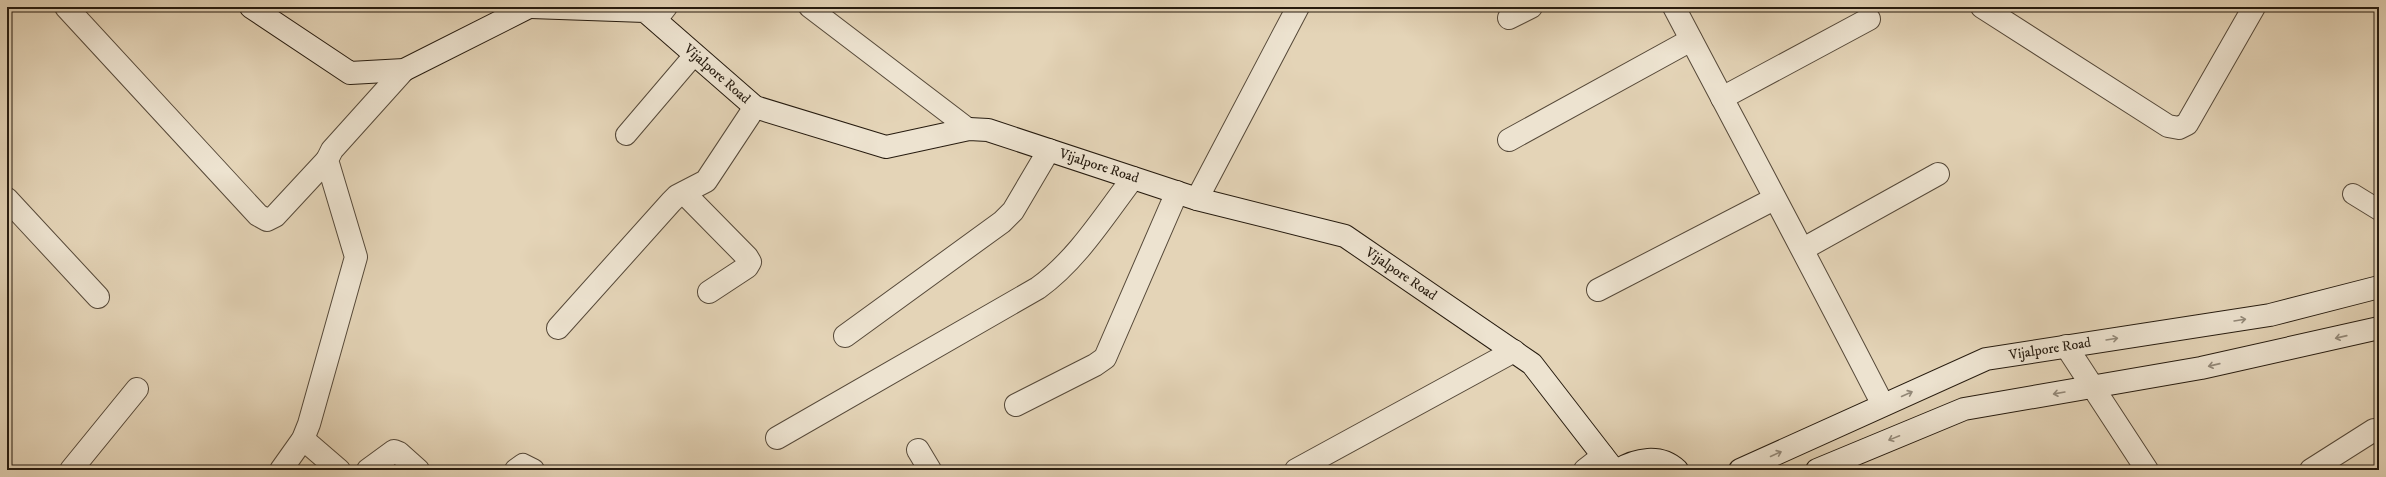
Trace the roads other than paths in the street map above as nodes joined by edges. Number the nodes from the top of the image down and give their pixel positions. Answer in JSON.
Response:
{"nodes":[{"id":1,"x":66,"y":7,"type":"edge"},
{"id":2,"x":251,"y":7,"type":"edge"},
{"id":3,"x":530,"y":7,"type":"edge"},
{"id":4,"x":809,"y":7,"type":"edge"},
{"id":5,"x":1298,"y":7,"type":"edge"},
{"id":6,"x":1531,"y":7,"type":"edge"},
{"id":7,"x":1674,"y":7,"type":"edge"},
{"id":8,"x":1982,"y":7,"type":"edge"},
{"id":9,"x":2254,"y":7,"type":"edge"},
{"id":10,"x":662,"y":14,"type":"edge"},
{"id":11,"x":1509,"y":18,"type":"dead end"},
{"id":12,"x":1869,"y":19,"type":"dead end"},
{"id":13,"x":1691,"y":40,"type":"junction"},
{"id":14,"x":695,"y":54,"type":"junction"},
{"id":15,"x":404,"y":70,"type":"junction"},
{"id":16,"x":1722,"y":98,"type":"junction"},
{"id":17,"x":755,"y":107,"type":"junction"},
{"id":18,"x":969,"y":129,"type":"junction"},
{"id":19,"x":626,"y":135,"type":"dead end"},
{"id":20,"x":1509,"y":140,"type":"dead end"},
{"id":21,"x":1049,"y":150,"type":"junction"},
{"id":22,"x":327,"y":160,"type":"junction"},
{"id":23,"x":1938,"y":174,"type":"dead end"},
{"id":24,"x":1133,"y":178,"type":"junction"},
{"id":25,"x":1177,"y":192,"type":"junction"},
{"id":26,"x":684,"y":193,"type":"junction"},
{"id":27,"x":2353,"y":194,"type":"dead end"},
{"id":28,"x":7,"y":199,"type":"edge"},
{"id":29,"x":1197,"y":199,"type":"junction"},
{"id":30,"x":1774,"y":200,"type":"junction"},
{"id":31,"x":2379,"y":210,"type":"edge"},
{"id":32,"x":1803,"y":249,"type":"junction"},
{"id":33,"x":2379,"y":287,"type":"edge"},
{"id":34,"x":1598,"y":290,"type":"dead end"},
{"id":35,"x":709,"y":292,"type":"dead end"},
{"id":36,"x":98,"y":297,"type":"dead end"},
{"id":37,"x":558,"y":328,"type":"dead end"},
{"id":38,"x":2379,"y":328,"type":"edge"},
{"id":39,"x":845,"y":336,"type":"dead end"},
{"id":40,"x":2066,"y":346,"type":"junction"},
{"id":41,"x":1514,"y":351,"type":"junction"},
{"id":42,"x":2093,"y":387,"type":"junction"},
{"id":43,"x":137,"y":389,"type":"dead end"},
{"id":44,"x":1016,"y":405,"type":"dead end"},
{"id":45,"x":1883,"y":405,"type":"junction"},
{"id":46,"x":2374,"y":430,"type":"dead end"},
{"id":47,"x":777,"y":438,"type":"dead end"},
{"id":48,"x":303,"y":440,"type":"junction"},
{"id":49,"x":918,"y":450,"type":"dead end"},
{"id":50,"x":1612,"y":465,"type":"edge"},
{"id":51,"x":71,"y":470,"type":"edge"},
{"id":52,"x":281,"y":470,"type":"edge"},
{"id":53,"x":339,"y":470,"type":"edge"},
{"id":54,"x":368,"y":470,"type":"edge"},
{"id":55,"x":418,"y":470,"type":"edge"},
{"id":56,"x":516,"y":470,"type":"edge"},
{"id":57,"x":533,"y":470,"type":"edge"},
{"id":58,"x":930,"y":470,"type":"edge"},
{"id":59,"x":1296,"y":470,"type":"edge"},
{"id":60,"x":1585,"y":470,"type":"edge"},
{"id":61,"x":1677,"y":470,"type":"edge"},
{"id":62,"x":1740,"y":470,"type":"edge"},
{"id":63,"x":1817,"y":470,"type":"edge"},
{"id":64,"x":2147,"y":470,"type":"edge"},
{"id":65,"x":2311,"y":470,"type":"edge"}],
"edges":[{"from":1,"to":22,"type":"street"},
{"from":2,"to":15,"type":"street","name":"Vijalpore Road"},
{"from":3,"to":10,"type":"street","name":"Vijalpore Road"},
{"from":3,"to":15,"type":"street","name":"Vijalpore Road"},
{"from":4,"to":18,"type":"lane"},
{"from":5,"to":29,"type":"street"},
{"from":6,"to":11,"type":"street"},
{"from":7,"to":13,"type":"street"},
{"from":8,"to":9,"type":"street"},
{"from":10,"to":14,"type":"street","name":"Vijalpore Road"},
{"from":12,"to":16,"type":"street"},
{"from":13,"to":16,"type":"street"},
{"from":13,"to":20,"type":"street"},
{"from":14,"to":17,"type":"street","name":"Vijalpore Road"},
{"from":14,"to":19,"type":"lane"},
{"from":15,"to":22,"type":"street"},
{"from":16,"to":30,"type":"street"},
{"from":17,"to":18,"type":"street","name":"Vijalpore Road"},
{"from":17,"to":26,"type":"street"},
{"from":18,"to":21,"type":"street","name":"Vijalpore Road"},
{"from":21,"to":24,"type":"street","name":"Vijalpore Road"},
{"from":21,"to":39,"type":"street"},
{"from":22,"to":48,"type":"street"},
{"from":23,"to":32,"type":"street"},
{"from":24,"to":25,"type":"street","name":"Vijalpore Road"},
{"from":24,"to":47,"type":"street"},
{"from":25,"to":29,"type":"street","name":"Vijalpore Road"},
{"from":25,"to":44,"type":"street"},
{"from":26,"to":35,"type":"street"},
{"from":26,"to":37,"type":"street"},
{"from":27,"to":31,"type":"lane"},
{"from":28,"to":36,"type":"street"},
{"from":29,"to":41,"type":"street","name":"Vijalpore Road"},
{"from":30,"to":32,"type":"street"},
{"from":30,"to":34,"type":"street"},
{"from":32,"to":45,"type":"street"},
{"from":40,"to":33,"type":"street","name":"Vijalpore Road","one_way":true},
{"from":38,"to":42,"type":"street","one_way":true},
{"from":40,"to":42,"type":"street"},
{"from":45,"to":40,"type":"street","name":"Vijalpore Road","one_way":true},
{"from":41,"to":50,"type":"street","name":"Vijalpore Road"},
{"from":41,"to":59,"type":"street"},
{"from":42,"to":63,"type":"street","one_way":true},
{"from":42,"to":64,"type":"street"},
{"from":43,"to":51,"type":"street"},
{"from":62,"to":45,"type":"street","name":"Vijalpore Road","one_way":true},
{"from":46,"to":65,"type":"street"},
{"from":48,"to":52,"type":"street"},
{"from":48,"to":53,"type":"street"},
{"from":49,"to":58,"type":"street"},
{"from":50,"to":60,"type":"street"},
{"from":50,"to":61,"type":"street"},
{"from":54,"to":55,"type":"street"},
{"from":56,"to":57,"type":"street"}]}
